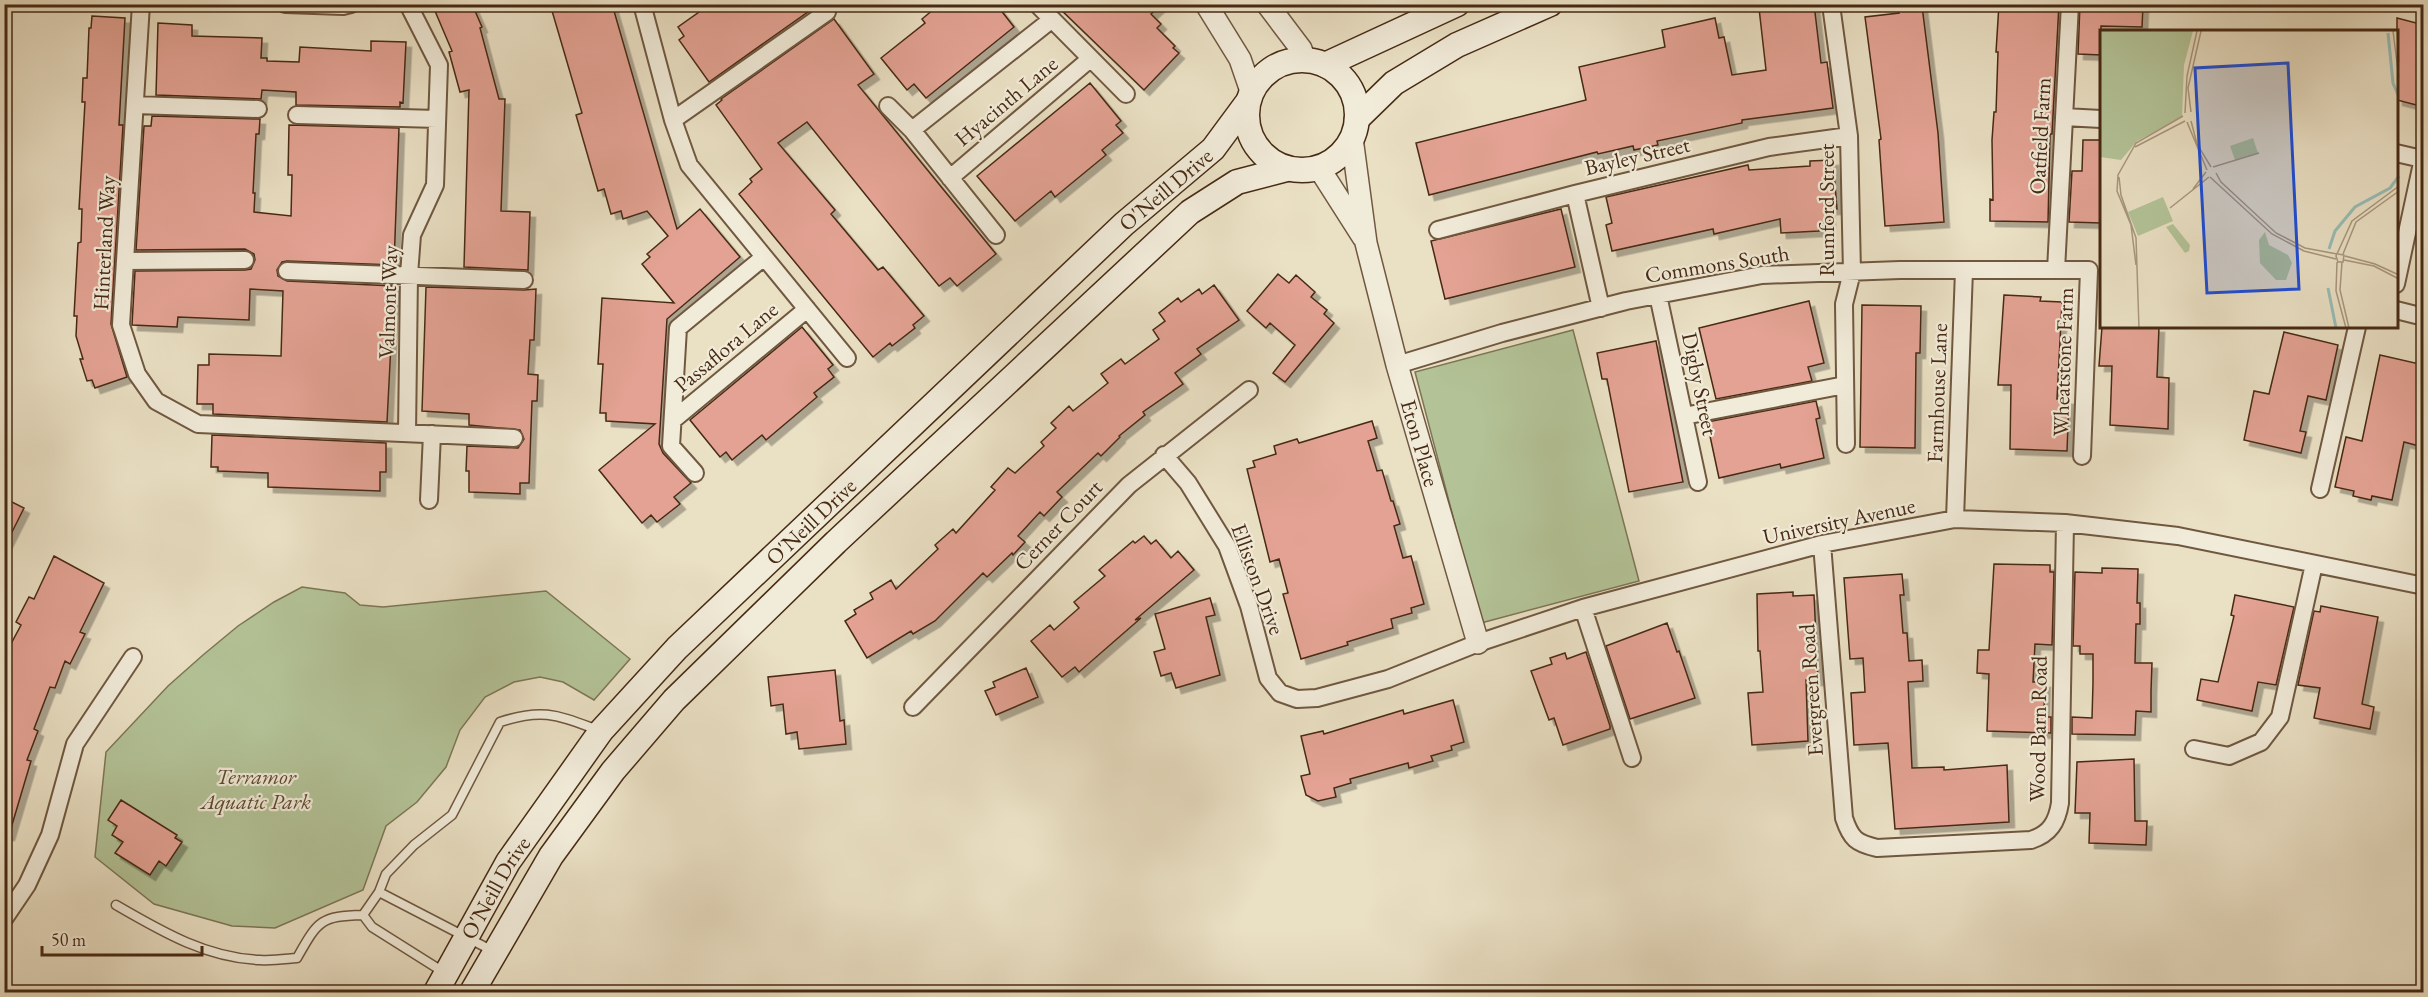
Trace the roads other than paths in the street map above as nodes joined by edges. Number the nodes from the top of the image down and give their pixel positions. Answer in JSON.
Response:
{"nodes":[{"id":1,"x":141,"y":4,"type":"edge"},
{"id":2,"x":285,"y":4,"type":"edge"},
{"id":3,"x":351,"y":4,"type":"edge"},
{"id":4,"x":408,"y":4,"type":"edge"},
{"id":5,"x":642,"y":4,"type":"edge"},
{"id":6,"x":1037,"y":4,"type":"edge"},
{"id":7,"x":1206,"y":4,"type":"edge"},
{"id":8,"x":1267,"y":4,"type":"edge"},
{"id":9,"x":1457,"y":4,"type":"edge"},
{"id":10,"x":1550,"y":4,"type":"edge"},
{"id":11,"x":2070,"y":4,"type":"edge"},
{"id":12,"x":827,"y":12,"type":"dead end"},
{"id":13,"x":1832,"y":12,"type":"dead end"},
{"id":14,"x":1051,"y":20,"type":"junction"},
{"id":15,"x":1090,"y":59,"type":"junction"},
{"id":16,"x":1315,"y":62,"type":"junction"},
{"id":17,"x":1126,"y":94,"type":"dead end"},
{"id":18,"x":1249,"y":97,"type":"junction"},
{"id":19,"x":135,"y":105,"type":"junction"},
{"id":20,"x":888,"y":106,"type":"dead end"},
{"id":21,"x":258,"y":109,"type":"dead end"},
{"id":22,"x":297,"y":116,"type":"dead end"},
{"id":23,"x":2064,"y":117,"type":"junction"},
{"id":24,"x":437,"y":119,"type":"junction"},
{"id":25,"x":2100,"y":119,"type":"edge"},
{"id":26,"x":673,"y":120,"type":"junction"},
{"id":27,"x":1354,"y":129,"type":"junction"},
{"id":28,"x":912,"y":130,"type":"junction"},
{"id":29,"x":1849,"y":136,"type":"junction"},
{"id":30,"x":2398,"y":153,"type":"edge"},
{"id":31,"x":2423,"y":156,"type":"edge"},
{"id":32,"x":1319,"y":168,"type":"junction"},
{"id":33,"x":1287,"y":169,"type":"junction"},
{"id":34,"x":951,"y":178,"type":"junction"},
{"id":35,"x":1575,"y":194,"type":"junction"},
{"id":36,"x":1438,"y":230,"type":"dead end"},
{"id":37,"x":996,"y":235,"type":"dead end"},
{"id":38,"x":1366,"y":243,"type":"junction"},
{"id":39,"x":764,"y":257,"type":"junction"},
{"id":40,"x":245,"y":260,"type":"dead end"},
{"id":41,"x":126,"y":261,"type":"junction"},
{"id":42,"x":1964,"y":270,"type":"junction"},
{"id":43,"x":2056,"y":270,"type":"junction"},
{"id":44,"x":2089,"y":270,"type":"joint"},
{"id":45,"x":287,"y":271,"type":"dead end"},
{"id":46,"x":1852,"y":272,"type":"junction"},
{"id":47,"x":409,"y":275,"type":"junction"},
{"id":48,"x":2398,"y":279,"type":"edge"},
{"id":49,"x":524,"y":280,"type":"dead end"},
{"id":50,"x":1658,"y":295,"type":"junction"},
{"id":51,"x":1601,"y":308,"type":"junction"},
{"id":52,"x":807,"y":309,"type":"junction"},
{"id":53,"x":2398,"y":310,"type":"edge"},
{"id":54,"x":2424,"y":317,"type":"edge"},
{"id":55,"x":2357,"y":328,"type":"edge"},
{"id":56,"x":847,"y":358,"type":"dead end"},
{"id":57,"x":1397,"y":365,"type":"junction"},
{"id":58,"x":1845,"y":385,"type":"junction"},
{"id":59,"x":1249,"y":390,"type":"dead end"},
{"id":60,"x":1684,"y":416,"type":"junction"},
{"id":61,"x":673,"y":420,"type":"junction"},
{"id":62,"x":407,"y":433,"type":"junction"},
{"id":63,"x":432,"y":434,"type":"junction"},
{"id":64,"x":514,"y":438,"type":"dead end"},
{"id":65,"x":1846,"y":444,"type":"dead end"},
{"id":66,"x":1164,"y":455,"type":"junction"},
{"id":67,"x":2082,"y":456,"type":"dead end"},
{"id":68,"x":695,"y":473,"type":"dead end"},
{"id":69,"x":1698,"y":482,"type":"dead end"},
{"id":70,"x":2320,"y":489,"type":"dead end"},
{"id":71,"x":429,"y":500,"type":"dead end"},
{"id":72,"x":1955,"y":519,"type":"junction"},
{"id":73,"x":2065,"y":523,"type":"junction"},
{"id":74,"x":1822,"y":544,"type":"junction"},
{"id":75,"x":2314,"y":564,"type":"junction"},
{"id":76,"x":2424,"y":586,"type":"edge"},
{"id":77,"x":1583,"y":608,"type":"junction"},
{"id":78,"x":1478,"y":643,"type":"junction"},
{"id":79,"x":133,"y":657,"type":"dead end"},
{"id":80,"x":1280,"y":693,"type":"joint"},
{"id":81,"x":913,"y":707,"type":"dead end"},
{"id":82,"x":601,"y":731,"type":"junction"},
{"id":83,"x":2194,"y":749,"type":"dead end"},
{"id":84,"x":1632,"y":758,"type":"dead end"},
{"id":85,"x":1848,"y":832,"type":"joint"},
{"id":86,"x":379,"y":892,"type":"junction"},
{"id":87,"x":116,"y":905,"type":"dead end"},
{"id":88,"x":363,"y":915,"type":"junction"},
{"id":89,"x":4,"y":919,"type":"edge"},
{"id":90,"x":466,"y":938,"type":"junction"},
{"id":91,"x":494,"y":951,"type":"junction"},
{"id":92,"x":441,"y":983,"type":"edge"},
{"id":93,"x":472,"y":993,"type":"edge"}],
"edges":[{"from":1,"to":19,"type":"street","name":"Hinterland Way"},
{"from":2,"to":3,"type":"street"},
{"from":4,"to":24,"type":"street","name":"Valmont Way"},
{"from":5,"to":26,"type":"street","name":"Passaflora Lane"},
{"from":6,"to":14,"type":"street"},
{"from":7,"to":18,"type":"street"},
{"from":8,"to":16,"type":"street"},
{"from":9,"to":16,"type":"main road","name":"O'Neill Drive"},
{"from":10,"to":27,"type":"main road"},
{"from":11,"to":23,"type":"street","name":"Oatfield Farm"},
{"from":12,"to":26,"type":"street"},
{"from":13,"to":29,"type":"street","name":"Rumford Street"},
{"from":14,"to":15,"type":"street"},
{"from":14,"to":28,"type":"street"},
{"from":15,"to":17,"type":"street"},
{"from":15,"to":34,"type":"street","name":"Hyacinth Lane"},
{"from":16,"to":18,"type":"main road","name":"O'Neill Drive"},
{"from":16,"to":27,"type":"main road"},
{"from":18,"to":33,"type":"main road"},
{"from":18,"to":82,"type":"main road","name":"O'Neill Drive"},
{"from":19,"to":21,"type":"street"},
{"from":19,"to":41,"type":"street","name":"Hinterland Way"},
{"from":20,"to":28,"type":"street"},
{"from":22,"to":24,"type":"street"},
{"from":23,"to":25,"type":"street"},
{"from":23,"to":43,"type":"street","name":"Oatfield Farm"},
{"from":24,"to":47,"type":"street","name":"Valmont Way"},
{"from":26,"to":39,"type":"street","name":"Passaflora Lane"},
{"from":27,"to":32,"type":"main road"},
{"from":27,"to":38,"type":"street","name":"Eton Place"},
{"from":28,"to":34,"type":"street"},
{"from":29,"to":35,"type":"street","name":"Bayley Street"},
{"from":29,"to":46,"type":"street","name":"Rumford Street"},
{"from":30,"to":31,"type":"street"},
{"from":31,"to":48,"type":"street"},
{"from":32,"to":33,"type":"main road","name":"O'Neill Drive"},
{"from":32,"to":38,"type":"street","name":"Eton Place"},
{"from":33,"to":91,"type":"main road","name":"O'Neill Drive"},
{"from":34,"to":37,"type":"street"},
{"from":35,"to":36,"type":"street","name":"Bayley Street"},
{"from":35,"to":51,"type":"street"},
{"from":38,"to":57,"type":"street","name":"Eton Place"},
{"from":39,"to":52,"type":"street","name":"Passaflora Lane"},
{"from":39,"to":61,"type":"street","name":"Passaflora Lane"},
{"from":40,"to":41,"type":"street"},
{"from":41,"to":62,"type":"street","name":"Hinterland Way"},
{"from":42,"to":43,"type":"street","name":"Commons South"},
{"from":42,"to":46,"type":"street","name":"Commons South"},
{"from":42,"to":72,"type":"street","name":"Farmhouse Lane"},
{"from":43,"to":44,"type":"street","name":"Commons South"},
{"from":44,"to":67,"type":"street","name":"Wheatstone Farm"},
{"from":45,"to":47,"type":"street"},
{"from":46,"to":50,"type":"street","name":"Commons South"},
{"from":46,"to":58,"type":"street","name":"Rumford Street"},
{"from":47,"to":49,"type":"street"},
{"from":47,"to":62,"type":"street","name":"Valmont Way"},
{"from":50,"to":51,"type":"street","name":"Commons South"},
{"from":50,"to":60,"type":"street","name":"Digby Street"},
{"from":51,"to":57,"type":"street","name":"Commons South"},
{"from":52,"to":56,"type":"street","name":"Passaflora Lane"},
{"from":52,"to":61,"type":"street","name":"Passaflora Lane"},
{"from":53,"to":54,"type":"street"},
{"from":55,"to":70,"type":"street"},
{"from":57,"to":78,"type":"street","name":"Eton Place"},
{"from":58,"to":60,"type":"street"},
{"from":58,"to":65,"type":"street","name":"Rumford Street"},
{"from":59,"to":66,"type":"street","name":"Cerner Court"},
{"from":60,"to":69,"type":"street","name":"Digby Street"},
{"from":61,"to":68,"type":"street","name":"Passaflora Lane"},
{"from":62,"to":63,"type":"street","name":"Hinterland Way"},
{"from":63,"to":64,"type":"street","name":"Hinterland Way"},
{"from":63,"to":71,"type":"street"},
{"from":66,"to":80,"type":"street","name":"Elliston Drive"},
{"from":66,"to":81,"type":"street","name":"Cerner Court"},
{"from":72,"to":73,"type":"street","name":"University Avenue"},
{"from":72,"to":74,"type":"street","name":"University Avenue"},
{"from":73,"to":75,"type":"street","name":"University Avenue"},
{"from":73,"to":85,"type":"street","name":"Wood Barn Road"},
{"from":74,"to":77,"type":"street","name":"University Avenue"},
{"from":74,"to":85,"type":"street","name":"Evergreen Road"},
{"from":75,"to":76,"type":"street","name":"University Avenue"},
{"from":75,"to":83,"type":"street"},
{"from":77,"to":78,"type":"street","name":"University Avenue"},
{"from":77,"to":84,"type":"street"},
{"from":78,"to":80,"type":"street","name":"University Avenue"},
{"from":79,"to":89,"type":"street"},
{"from":82,"to":86,"type":"lane"},
{"from":82,"to":90,"type":"main road","name":"O'Neill Drive"},
{"from":86,"to":88,"type":"lane"},
{"from":86,"to":90,"type":"lane"},
{"from":87,"to":88,"type":"lane"},
{"from":88,"to":92,"type":"lane"},
{"from":90,"to":91,"type":"lane"},
{"from":90,"to":92,"type":"main road","name":"O'Neill Drive"},
{"from":91,"to":93,"type":"main road","name":"O'Neill Drive"}]}
